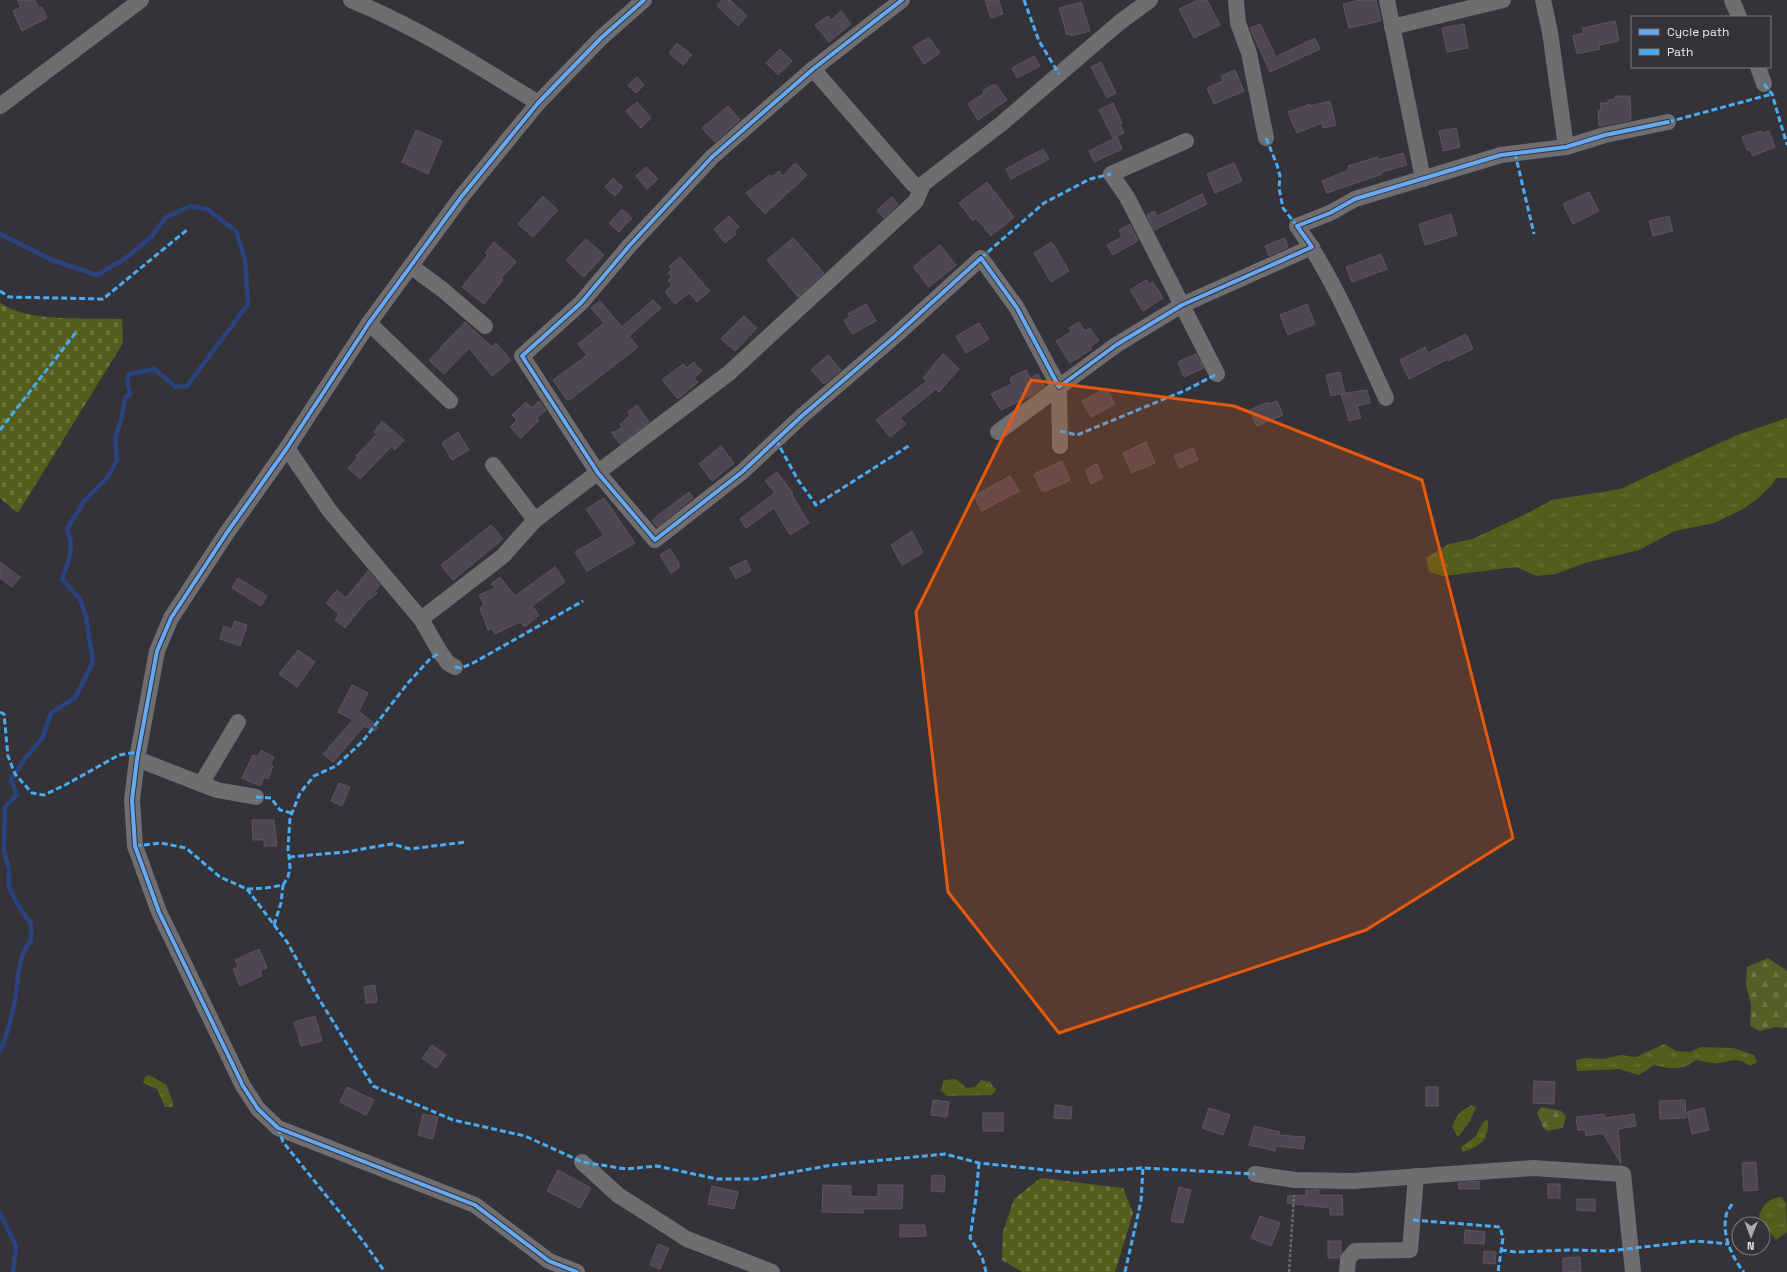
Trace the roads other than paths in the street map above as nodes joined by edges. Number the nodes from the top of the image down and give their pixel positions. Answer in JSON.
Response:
{"nodes":[{"id":1,"x":140,"y":0,"type":"edge"},
{"id":2,"x":351,"y":0,"type":"edge"},
{"id":3,"x":644,"y":0,"type":"edge"},
{"id":4,"x":902,"y":0,"type":"edge"},
{"id":5,"x":1150,"y":0,"type":"edge"},
{"id":6,"x":1236,"y":0,"type":"edge"},
{"id":7,"x":1387,"y":0,"type":"edge"},
{"id":8,"x":1503,"y":0,"type":"edge"},
{"id":9,"x":1543,"y":0,"type":"edge"},
{"id":10,"x":1732,"y":0,"type":"edge"},
{"id":11,"x":1739,"y":16,"type":"edge"},
{"id":12,"x":1392,"y":27,"type":"junction"},
{"id":13,"x":1758,"y":68,"type":"edge"},
{"id":14,"x":813,"y":69,"type":"junction"},
{"id":15,"x":1764,"y":84,"type":"dead end"},
{"id":16,"x":538,"y":103,"type":"junction"},
{"id":17,"x":0,"y":106,"type":"edge"},
{"id":18,"x":1668,"y":122,"type":"dead end"},
{"id":19,"x":1266,"y":138,"type":"dead end"},
{"id":20,"x":1186,"y":141,"type":"dead end"},
{"id":21,"x":1566,"y":147,"type":"junction"},
{"id":22,"x":1423,"y":179,"type":"junction"},
{"id":23,"x":921,"y":188,"type":"junction"},
{"id":24,"x":1312,"y":247,"type":"junction"},
{"id":25,"x":412,"y":267,"type":"junction"},
{"id":26,"x":1182,"y":305,"type":"junction"},
{"id":27,"x":369,"y":324,"type":"junction"},
{"id":28,"x":485,"y":326,"type":"dead end"},
{"id":29,"x":1217,"y":374,"type":"dead end"},
{"id":30,"x":1059,"y":387,"type":"junction"},
{"id":31,"x":1386,"y":398,"type":"dead end"},
{"id":32,"x":450,"y":401,"type":"dead end"},
{"id":33,"x":998,"y":432,"type":"dead end"},
{"id":34,"x":1060,"y":446,"type":"dead end"},
{"id":35,"x":287,"y":448,"type":"junction"},
{"id":36,"x":493,"y":465,"type":"dead end"},
{"id":37,"x":598,"y":473,"type":"junction"},
{"id":38,"x":535,"y":520,"type":"junction"},
{"id":39,"x":421,"y":619,"type":"junction"},
{"id":40,"x":455,"y":667,"type":"dead end"},
{"id":41,"x":238,"y":722,"type":"dead end"},
{"id":42,"x":137,"y":759,"type":"junction"},
{"id":43,"x":201,"y":784,"type":"junction"},
{"id":44,"x":256,"y":798,"type":"dead end"},
{"id":45,"x":582,"y":1162,"type":"dead end"},
{"id":46,"x":1255,"y":1174,"type":"dead end"},
{"id":47,"x":1416,"y":1176,"type":"junction"},
{"id":48,"x":577,"y":1272,"type":"edge"},
{"id":49,"x":772,"y":1272,"type":"edge"},
{"id":50,"x":1348,"y":1272,"type":"edge"},
{"id":51,"x":1633,"y":1272,"type":"edge"}],
"edges":[{"from":1,"to":17,"type":"street"},
{"from":2,"to":16,"type":"street"},
{"from":3,"to":16,"type":"street"},
{"from":4,"to":14,"type":"street"},
{"from":5,"to":23,"type":"street"},
{"from":6,"to":19,"type":"street"},
{"from":7,"to":12,"type":"street"},
{"from":8,"to":12,"type":"street"},
{"from":9,"to":21,"type":"street"},
{"from":10,"to":11,"type":"street"},
{"from":12,"to":22,"type":"street"},
{"from":13,"to":15,"type":"street"},
{"from":14,"to":23,"type":"street"},
{"from":14,"to":37,"type":"street"},
{"from":16,"to":25,"type":"street"},
{"from":18,"to":21,"type":"street"},
{"from":20,"to":26,"type":"street"},
{"from":21,"to":22,"type":"street"},
{"from":22,"to":24,"type":"street"},
{"from":23,"to":37,"type":"street"},
{"from":24,"to":26,"type":"street"},
{"from":24,"to":31,"type":"street"},
{"from":25,"to":27,"type":"street"},
{"from":25,"to":28,"type":"street"},
{"from":26,"to":29,"type":"street"},
{"from":26,"to":30,"type":"street"},
{"from":27,"to":32,"type":"street"},
{"from":27,"to":35,"type":"street"},
{"from":30,"to":33,"type":"street"},
{"from":30,"to":34,"type":"street"},
{"from":30,"to":37,"type":"street"},
{"from":35,"to":39,"type":"street"},
{"from":35,"to":42,"type":"street"},
{"from":36,"to":38,"type":"street"},
{"from":37,"to":38,"type":"street"},
{"from":38,"to":39,"type":"street"},
{"from":39,"to":40,"type":"street"},
{"from":41,"to":43,"type":"street"},
{"from":42,"to":43,"type":"street"},
{"from":42,"to":48,"type":"street"},
{"from":43,"to":44,"type":"street"},
{"from":45,"to":49,"type":"street"},
{"from":46,"to":47,"type":"street"},
{"from":47,"to":50,"type":"street"},
{"from":47,"to":51,"type":"street"}]}
